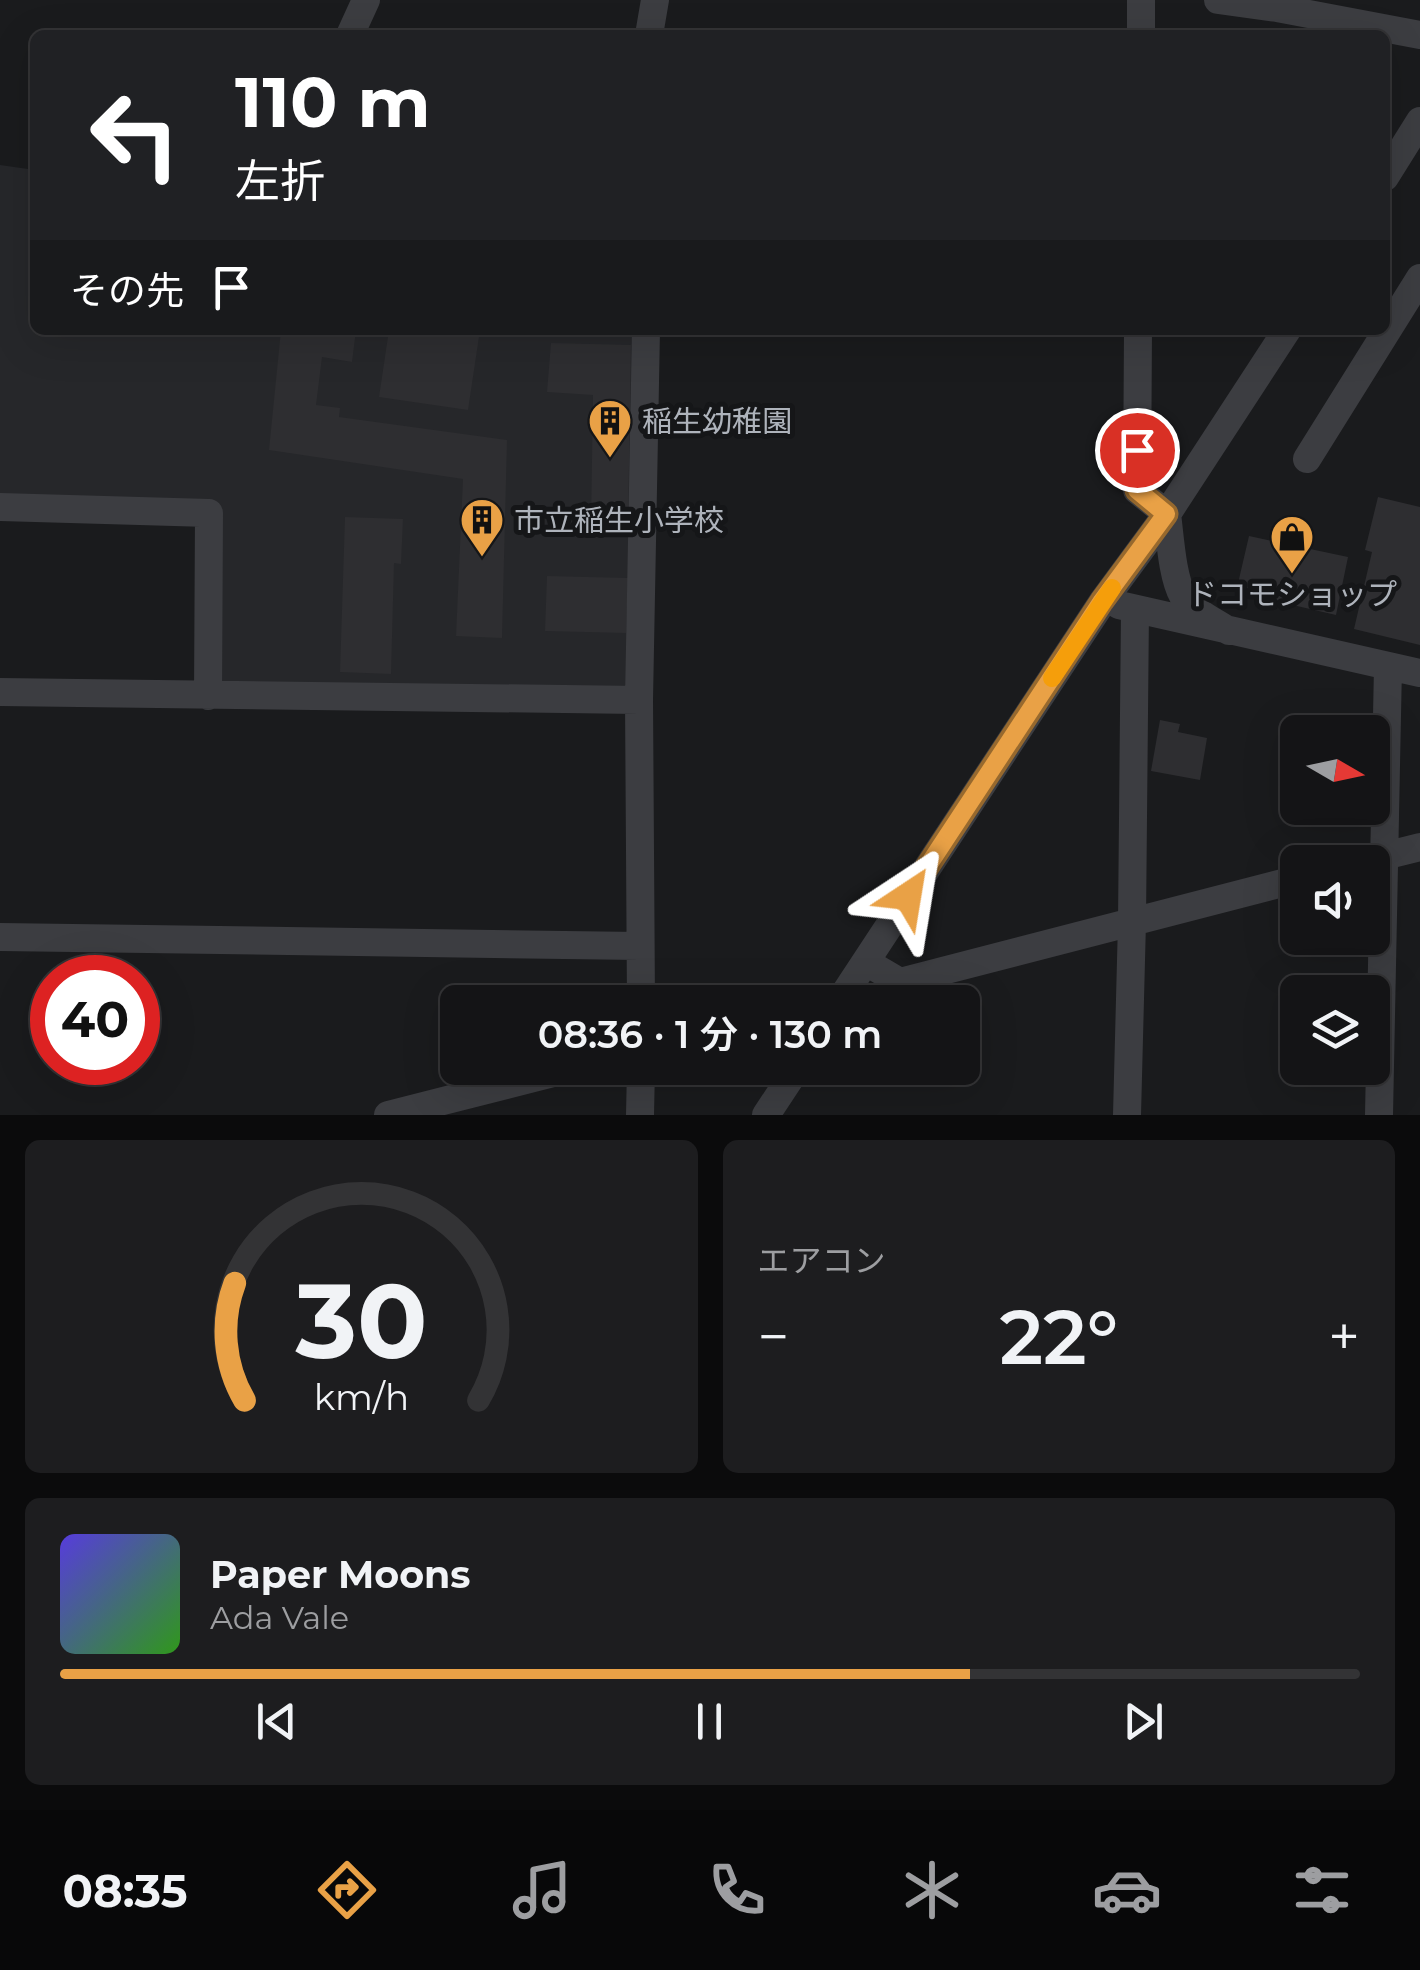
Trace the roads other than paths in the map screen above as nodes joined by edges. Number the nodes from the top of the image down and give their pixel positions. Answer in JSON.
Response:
{"nodes":[{"id":1,"x":366,"y":0,"type":"edge"},
{"id":2,"x":655,"y":0,"type":"edge"},
{"id":3,"x":1142,"y":0,"type":"edge"},
{"id":4,"x":1218,"y":0,"type":"edge"},
{"id":5,"x":1242,"y":2,"type":"edge"},
{"id":6,"x":1278,"y":4,"type":"edge"},
{"id":7,"x":352,"y":30,"type":"edge"},
{"id":8,"x":649,"y":30,"type":"edge"},
{"id":9,"x":1141,"y":30,"type":"edge"},
{"id":10,"x":1420,"y":35,"type":"edge"},
{"id":11,"x":1420,"y":122,"type":"edge"},
{"id":12,"x":1390,"y":169,"type":"edge"},
{"id":13,"x":1420,"y":278,"type":"edge"},
{"id":14,"x":1390,"y":321,"type":"edge"},
{"id":15,"x":646,"y":335,"type":"edge"},
{"id":16,"x":1138,"y":335,"type":"edge"},
{"id":17,"x":1284,"y":335,"type":"edge"},
{"id":18,"x":1380,"y":335,"type":"edge"},
{"id":19,"x":1307,"y":459,"type":"dead end"},
{"id":20,"x":0,"y":507,"type":"edge"},
{"id":21,"x":1166,"y":514,"type":"junction"},
{"id":22,"x":1102,"y":601,"type":"junction"},
{"id":23,"x":1135,"y":609,"type":"junction"},
{"id":24,"x":1229,"y":631,"type":"junction"},
{"id":25,"x":1388,"y":666,"type":"junction"},
{"id":26,"x":1420,"y":673,"type":"edge"},
{"id":27,"x":0,"y":692,"type":"edge"},
{"id":28,"x":208,"y":696,"type":"junction"},
{"id":29,"x":639,"y":700,"type":"junction"},
{"id":30,"x":1373,"y":845,"type":"edge"},
{"id":31,"x":1420,"y":847,"type":"edge"},
{"id":32,"x":1390,"y":855,"type":"edge"},
{"id":33,"x":1280,"y":884,"type":"edge"},
{"id":34,"x":1132,"y":922,"type":"junction"},
{"id":35,"x":0,"y":936,"type":"edge"},
{"id":36,"x":640,"y":946,"type":"junction"},
{"id":37,"x":1374,"y":955,"type":"edge"},
{"id":38,"x":866,"y":962,"type":"junction"},
{"id":39,"x":641,"y":985,"type":"edge"},
{"id":40,"x":850,"y":985,"type":"edge"},
{"id":41,"x":506,"y":1085,"type":"edge"},
{"id":42,"x":641,"y":1085,"type":"edge"},
{"id":43,"x":785,"y":1085,"type":"edge"},
{"id":44,"x":388,"y":1115,"type":"edge"},
{"id":45,"x":640,"y":1115,"type":"edge"},
{"id":46,"x":766,"y":1115,"type":"edge"},
{"id":47,"x":1127,"y":1115,"type":"edge"},
{"id":48,"x":1378,"y":1115,"type":"edge"}],
"edges":[{"from":1,"to":7,"type":"street"},
{"from":2,"to":8,"type":"street"},
{"from":3,"to":9,"type":"street"},
{"from":4,"to":5,"type":"street"},
{"from":5,"to":6,"type":"street"},
{"from":6,"to":10,"type":"street"},
{"from":11,"to":12,"type":"street"},
{"from":13,"to":14,"type":"street"},
{"from":15,"to":29,"type":"street"},
{"from":16,"to":21,"type":"street"},
{"from":17,"to":21,"type":"street"},
{"from":18,"to":19,"type":"street"},
{"from":20,"to":28,"type":"street"},
{"from":21,"to":22,"type":"street"},
{"from":21,"to":24,"type":"street"},
{"from":22,"to":23,"type":"street"},
{"from":22,"to":38,"type":"street"},
{"from":23,"to":24,"type":"street"},
{"from":23,"to":34,"type":"street"},
{"from":24,"to":25,"type":"street"},
{"from":25,"to":26,"type":"street"},
{"from":25,"to":30,"type":"street"},
{"from":27,"to":28,"type":"street"},
{"from":28,"to":29,"type":"street"},
{"from":29,"to":36,"type":"street"},
{"from":31,"to":32,"type":"street"},
{"from":33,"to":34,"type":"street"},
{"from":34,"to":38,"type":"street"},
{"from":34,"to":47,"type":"street"},
{"from":35,"to":36,"type":"street"},
{"from":36,"to":39,"type":"street"},
{"from":37,"to":48,"type":"street"},
{"from":38,"to":40,"type":"street"},
{"from":41,"to":44,"type":"street"},
{"from":42,"to":45,"type":"street"},
{"from":43,"to":46,"type":"street"}]}
